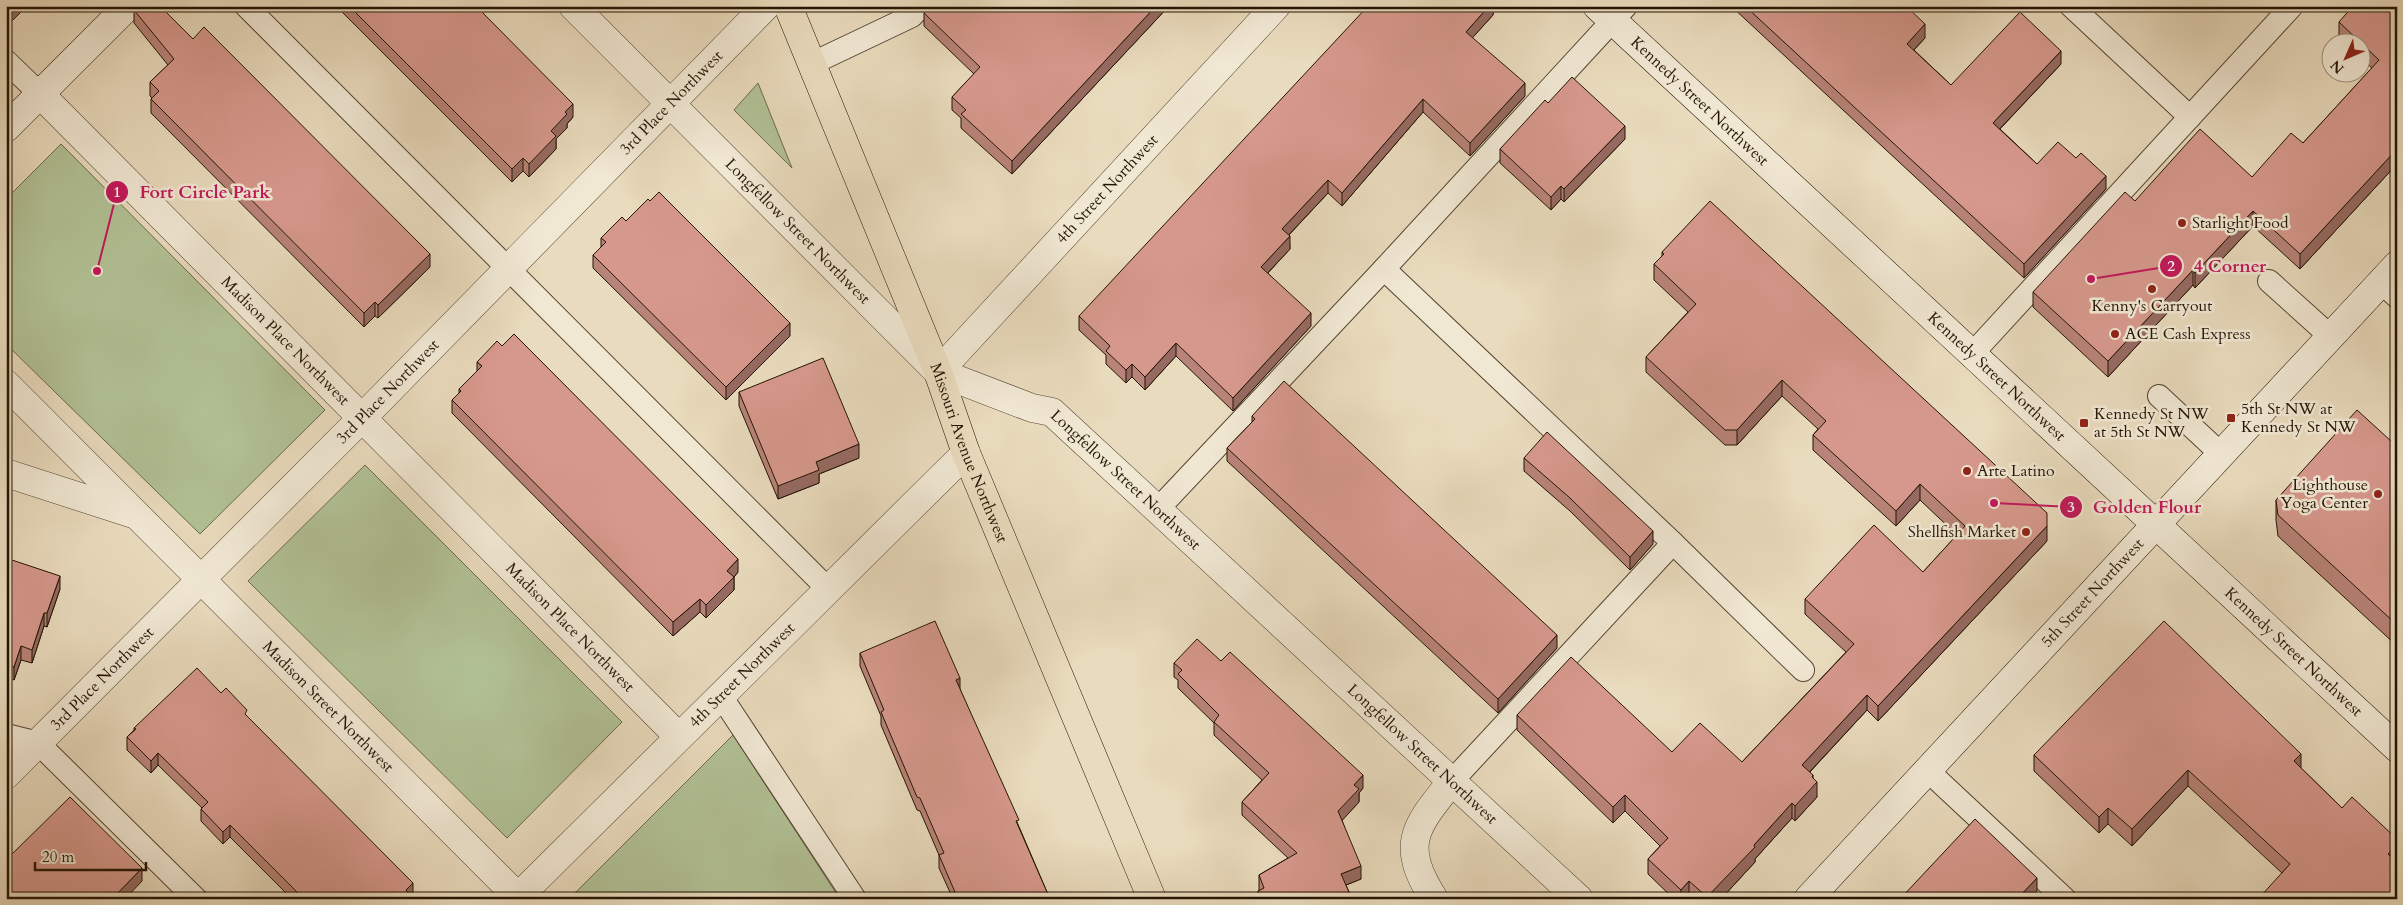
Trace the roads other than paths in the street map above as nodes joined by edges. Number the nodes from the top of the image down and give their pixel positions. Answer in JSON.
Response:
{"nodes":[{"id":1,"x":128,"y":6,"type":"edge"},
{"id":2,"x":246,"y":6,"type":"edge"},
{"id":3,"x":573,"y":6,"type":"edge"},
{"id":4,"x":766,"y":6,"type":"edge"},
{"id":5,"x":788,"y":6,"type":"edge"},
{"id":6,"x":920,"y":6,"type":"edge"},
{"id":7,"x":1276,"y":6,"type":"edge"},
{"id":8,"x":2071,"y":6,"type":"edge"},
{"id":9,"x":2292,"y":6,"type":"edge"},
{"id":10,"x":1612,"y":11,"type":"edge"},
{"id":11,"x":6,"y":61,"type":"edge"},
{"id":12,"x":811,"y":64,"type":"junction"},
{"id":13,"x":40,"y":94,"type":"junction"},
{"id":14,"x":670,"y":104,"type":"junction"},
{"id":15,"x":2190,"y":117,"type":"junction"},
{"id":16,"x":6,"y":128,"type":"edge"},
{"id":17,"x":508,"y":268,"type":"junction"},
{"id":18,"x":1384,"y":269,"type":"junction"},
{"id":19,"x":2269,"y":281,"type":"dead end"},
{"id":20,"x":2392,"y":281,"type":"edge"},
{"id":21,"x":2330,"y":336,"type":"junction"},
{"id":22,"x":1972,"y":354,"type":"junction"},
{"id":23,"x":938,"y":372,"type":"junction"},
{"id":24,"x":6,"y":384,"type":"edge"},
{"id":25,"x":2160,"y":396,"type":"dead end"},
{"id":26,"x":362,"y":418,"type":"junction"},
{"id":27,"x":966,"y":453,"type":"junction"},
{"id":28,"x":2221,"y":454,"type":"junction"},
{"id":29,"x":6,"y":473,"type":"edge"},
{"id":30,"x":1158,"y":509,"type":"junction"},
{"id":31,"x":138,"y":516,"type":"junction"},
{"id":32,"x":2156,"y":524,"type":"junction"},
{"id":33,"x":1673,"y":543,"type":"junction"},
{"id":34,"x":201,"y":579,"type":"junction"},
{"id":35,"x":827,"y":588,"type":"junction"},
{"id":36,"x":1803,"y":670,"type":"dead end"},
{"id":37,"x":720,"y":696,"type":"junction"},
{"id":38,"x":6,"y":735,"type":"edge"},
{"id":39,"x":678,"y":736,"type":"junction"},
{"id":40,"x":38,"y":743,"type":"junction"},
{"id":41,"x":2397,"y":748,"type":"edge"},
{"id":42,"x":1927,"y":770,"type":"junction"},
{"id":43,"x":6,"y":775,"type":"edge"},
{"id":44,"x":1452,"y":781,"type":"junction"},
{"id":45,"x":518,"y":898,"type":"edge"},
{"id":46,"x":196,"y":899,"type":"edge"},
{"id":47,"x":855,"y":899,"type":"edge"},
{"id":48,"x":1152,"y":899,"type":"edge"},
{"id":49,"x":1434,"y":899,"type":"edge"},
{"id":50,"x":1579,"y":899,"type":"edge"},
{"id":51,"x":1808,"y":899,"type":"edge"},
{"id":52,"x":2065,"y":899,"type":"edge"}],
"edges":[{"from":1,"to":13,"type":"street"},
{"from":2,"to":17,"type":"lane"},
{"from":3,"to":14,"type":"street","name":"Longfellow Street Northwest"},
{"from":4,"to":14,"type":"street","name":"3rd Place Northwest"},
{"from":5,"to":12,"type":"main road","name":"Missouri Avenue Northwest"},
{"from":6,"to":12,"type":"lane"},
{"from":7,"to":23,"type":"street","name":"4th Street Northwest"},
{"from":8,"to":15,"type":"lane"},
{"from":9,"to":15,"type":"lane"},
{"from":10,"to":18,"type":"lane"},
{"from":10,"to":22,"type":"street","name":"Kennedy Street Northwest"},
{"from":11,"to":13,"type":"lane"},
{"from":12,"to":23,"type":"main road","name":"Missouri Avenue Northwest"},
{"from":13,"to":16,"type":"street"},
{"from":13,"to":26,"type":"street","name":"Madison Place Northwest"},
{"from":14,"to":17,"type":"street","name":"3rd Place Northwest"},
{"from":14,"to":23,"type":"street","name":"Longfellow Street Northwest"},
{"from":15,"to":22,"type":"lane"},
{"from":17,"to":26,"type":"street","name":"3rd Place Northwest"},
{"from":17,"to":35,"type":"lane"},
{"from":18,"to":30,"type":"lane"},
{"from":18,"to":33,"type":"lane"},
{"from":19,"to":21,"type":"lane"},
{"from":20,"to":21,"type":"street","name":"5th Street Northwest"},
{"from":21,"to":28,"type":"street","name":"5th Street Northwest"},
{"from":22,"to":32,"type":"street","name":"Kennedy Street Northwest"},
{"from":23,"to":27,"type":"main road","name":"Missouri Avenue Northwest"},
{"from":23,"to":30,"type":"street","name":"Longfellow Street Northwest"},
{"from":24,"to":31,"type":"street","name":"Madison Street Northwest"},
{"from":25,"to":28,"type":"lane"},
{"from":26,"to":34,"type":"street","name":"3rd Place Northwest"},
{"from":26,"to":39,"type":"street","name":"Madison Place Northwest"},
{"from":27,"to":35,"type":"street","name":"4th Street Northwest"},
{"from":27,"to":48,"type":"main road","name":"Missouri Avenue Northwest"},
{"from":28,"to":32,"type":"street","name":"5th Street Northwest"},
{"from":29,"to":31,"type":"street","name":"Madison Street Northwest"},
{"from":30,"to":44,"type":"street","name":"Longfellow Street Northwest"},
{"from":31,"to":34,"type":"street","name":"Madison Street Northwest"},
{"from":32,"to":41,"type":"street","name":"Kennedy Street Northwest"},
{"from":32,"to":42,"type":"street","name":"5th Street Northwest"},
{"from":33,"to":36,"type":"lane"},
{"from":33,"to":44,"type":"lane"},
{"from":34,"to":40,"type":"street","name":"3rd Place Northwest"},
{"from":34,"to":45,"type":"street","name":"Madison Street Northwest"},
{"from":35,"to":37,"type":"street","name":"4th Street Northwest"},
{"from":37,"to":39,"type":"street","name":"4th Street Northwest"},
{"from":37,"to":47,"type":"lane"},
{"from":38,"to":40,"type":"lane"},
{"from":39,"to":45,"type":"street","name":"4th Street Northwest"},
{"from":40,"to":43,"type":"street","name":"3rd Place Northwest"},
{"from":40,"to":46,"type":"lane"},
{"from":42,"to":51,"type":"street","name":"5th Street Northwest"},
{"from":42,"to":52,"type":"lane"},
{"from":44,"to":49,"type":"street"},
{"from":44,"to":50,"type":"street","name":"Longfellow Street Northwest"}]}
